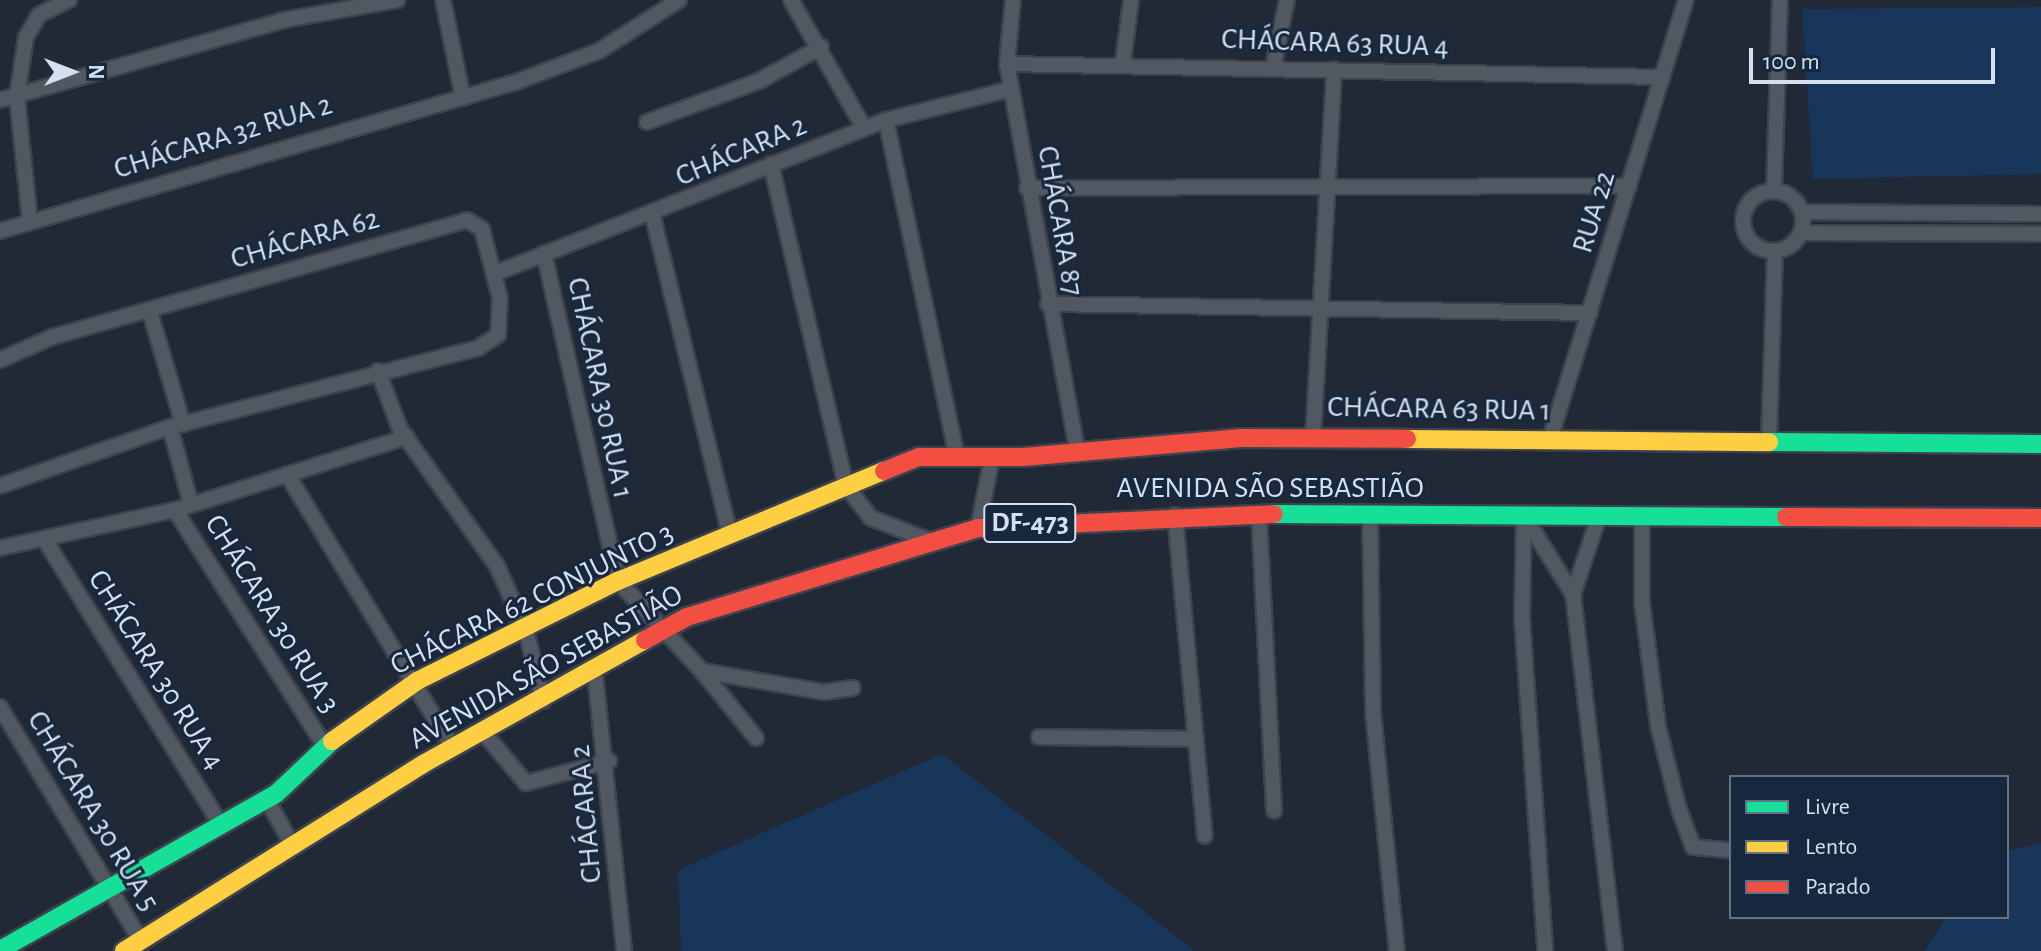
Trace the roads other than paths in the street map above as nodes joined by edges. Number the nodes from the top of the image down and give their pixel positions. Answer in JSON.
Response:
{"nodes":[{"id":1,"x":69,"y":0,"type":"edge"},
{"id":2,"x":397,"y":0,"type":"edge"},
{"id":3,"x":443,"y":0,"type":"edge"},
{"id":4,"x":679,"y":0,"type":"edge"},
{"id":5,"x":791,"y":0,"type":"edge"},
{"id":6,"x":1013,"y":0,"type":"edge"},
{"id":7,"x":1131,"y":0,"type":"edge"},
{"id":8,"x":1287,"y":0,"type":"edge"},
{"id":9,"x":1686,"y":0,"type":"edge"},
{"id":10,"x":1780,"y":0,"type":"edge"},
{"id":11,"x":821,"y":47,"type":"junction"},
{"id":12,"x":1123,"y":62,"type":"junction"},
{"id":13,"x":1007,"y":64,"type":"junction"},
{"id":14,"x":1273,"y":68,"type":"junction"},
{"id":15,"x":1334,"y":70,"type":"junction"},
{"id":16,"x":1662,"y":77,"type":"junction"},
{"id":17,"x":1011,"y":89,"type":"junction"},
{"id":18,"x":17,"y":96,"type":"junction"},
{"id":19,"x":463,"y":98,"type":"junction"},
{"id":20,"x":0,"y":100,"type":"edge"},
{"id":21,"x":886,"y":120,"type":"junction"},
{"id":22,"x":647,"y":122,"type":"dead end"},
{"id":23,"x":864,"y":128,"type":"junction"},
{"id":24,"x":771,"y":164,"type":"junction"},
{"id":25,"x":1330,"y":185,"type":"junction"},
{"id":26,"x":1629,"y":186,"type":"junction"},
{"id":27,"x":1027,"y":188,"type":"junction"},
{"id":28,"x":1774,"y":190,"type":"junction"},
{"id":29,"x":1802,"y":212,"type":"junction"},
{"id":30,"x":2041,"y":214,"type":"edge"},
{"id":31,"x":653,"y":217,"type":"junction"},
{"id":32,"x":30,"y":222,"type":"junction"},
{"id":33,"x":0,"y":231,"type":"edge"},
{"id":34,"x":1801,"y":233,"type":"junction"},
{"id":35,"x":2041,"y":234,"type":"edge"},
{"id":36,"x":1775,"y":251,"type":"junction"},
{"id":37,"x":544,"y":253,"type":"junction"},
{"id":38,"x":496,"y":273,"type":"junction"},
{"id":39,"x":1324,"y":303,"type":"junction"},
{"id":40,"x":1048,"y":304,"type":"junction"},
{"id":41,"x":150,"y":312,"type":"junction"},
{"id":42,"x":1590,"y":313,"type":"junction"},
{"id":43,"x":0,"y":360,"type":"edge"},
{"id":44,"x":378,"y":371,"type":"junction"},
{"id":45,"x":176,"y":426,"type":"junction"},
{"id":46,"x":407,"y":437,"type":"junction"},
{"id":47,"x":1313,"y":438,"type":"junction"},
{"id":48,"x":1550,"y":439,"type":"junction"},
{"id":49,"x":1769,"y":440,"type":"junction"},
{"id":50,"x":2041,"y":444,"type":"edge"},
{"id":51,"x":1077,"y":450,"type":"junction"},
{"id":52,"x":956,"y":453,"type":"junction"},
{"id":53,"x":992,"y":457,"type":"junction"},
{"id":54,"x":287,"y":474,"type":"junction"},
{"id":55,"x":0,"y":486,"type":"edge"},
{"id":56,"x":846,"y":486,"type":"junction"},
{"id":57,"x":191,"y":504,"type":"junction"},
{"id":58,"x":175,"y":510,"type":"junction"},
{"id":59,"x":1259,"y":514,"type":"junction"},
{"id":60,"x":1175,"y":515,"type":"junction"},
{"id":61,"x":1370,"y":515,"type":"junction"},
{"id":62,"x":1524,"y":515,"type":"junction"},
{"id":63,"x":1599,"y":516,"type":"junction"},
{"id":64,"x":1642,"y":516,"type":"junction"},
{"id":65,"x":2041,"y":518,"type":"edge"},
{"id":66,"x":978,"y":528,"type":"junction"},
{"id":67,"x":730,"y":536,"type":"junction"},
{"id":68,"x":45,"y":540,"type":"junction"},
{"id":69,"x":931,"y":541,"type":"junction"},
{"id":70,"x":0,"y":548,"type":"edge"},
{"id":71,"x":618,"y":581,"type":"junction"},
{"id":72,"x":1573,"y":594,"type":"junction"},
{"id":73,"x":667,"y":629,"type":"junction"},
{"id":74,"x":526,"y":630,"type":"junction"},
{"id":75,"x":702,"y":671,"type":"junction"},
{"id":76,"x":595,"y":674,"type":"junction"},
{"id":77,"x":417,"y":681,"type":"junction"},
{"id":78,"x":853,"y":688,"type":"dead end"},
{"id":79,"x":543,"y":701,"type":"junction"},
{"id":80,"x":0,"y":707,"type":"edge"},
{"id":81,"x":483,"y":732,"type":"junction"},
{"id":82,"x":1039,"y":737,"type":"dead end"},
{"id":83,"x":756,"y":738,"type":"dead end"},
{"id":84,"x":1196,"y":739,"type":"junction"},
{"id":85,"x":325,"y":746,"type":"junction"},
{"id":86,"x":453,"y":748,"type":"junction"},
{"id":87,"x":609,"y":761,"type":"junction"},
{"id":88,"x":267,"y":800,"type":"junction"},
{"id":89,"x":1274,"y":811,"type":"dead end"},
{"id":90,"x":222,"y":827,"type":"junction"},
{"id":91,"x":1205,"y":836,"type":"dead end"},
{"id":92,"x":293,"y":846,"type":"junction"},
{"id":93,"x":1729,"y":850,"type":"edge"},
{"id":94,"x":110,"y":891,"type":"junction"},
{"id":95,"x":141,"y":941,"type":"junction"},
{"id":96,"x":3,"y":947,"type":"edge"},
{"id":97,"x":124,"y":951,"type":"edge"},
{"id":98,"x":624,"y":951,"type":"edge"},
{"id":99,"x":1397,"y":951,"type":"edge"},
{"id":100,"x":1545,"y":951,"type":"edge"},
{"id":101,"x":1615,"y":951,"type":"edge"}],
"edges":[{"from":1,"to":18,"type":"street"},
{"from":2,"to":18,"type":"street"},
{"from":3,"to":19,"type":"street"},
{"from":4,"to":19,"type":"street","name":"CHÁCARA 32 RUA 2"},
{"from":5,"to":11,"type":"street"},
{"from":6,"to":13,"type":"street","name":"CHÁCARA 87"},
{"from":7,"to":12,"type":"street"},
{"from":8,"to":14,"type":"street"},
{"from":9,"to":16,"type":"street","name":"RUA 22"},
{"from":10,"to":28,"type":"street"},
{"from":11,"to":22,"type":"street"},
{"from":11,"to":23,"type":"street"},
{"from":12,"to":13,"type":"street","name":"CHÁCARA 63 RUA 4"},
{"from":12,"to":14,"type":"street","name":"CHÁCARA 63 RUA 4"},
{"from":13,"to":17,"type":"street","name":"CHÁCARA 87"},
{"from":14,"to":15,"type":"street","name":"CHÁCARA 63 RUA 4"},
{"from":15,"to":16,"type":"street","name":"CHÁCARA 63 RUA 4"},
{"from":15,"to":25,"type":"street","name":"CHÁCARA 63 RUA 1"},
{"from":16,"to":26,"type":"street","name":"RUA 22"},
{"from":17,"to":21,"type":"street","name":"CHÁCARA 2"},
{"from":17,"to":27,"type":"street","name":"CHÁCARA 87"},
{"from":18,"to":20,"type":"street"},
{"from":18,"to":32,"type":"street"},
{"from":19,"to":32,"type":"street","name":"CHÁCARA 32 RUA 2"},
{"from":21,"to":23,"type":"street","name":"CHÁCARA 2"},
{"from":21,"to":52,"type":"street"},
{"from":23,"to":24,"type":"street","name":"CHÁCARA 2"},
{"from":24,"to":31,"type":"street","name":"CHÁCARA 2"},
{"from":24,"to":56,"type":"street"},
{"from":25,"to":26,"type":"street"},
{"from":25,"to":27,"type":"street"},
{"from":25,"to":39,"type":"street","name":"CHÁCARA 63 RUA 1"},
{"from":26,"to":42,"type":"street","name":"RUA 22"},
{"from":27,"to":40,"type":"street","name":"CHÁCARA 87"},
{"from":28,"to":29,"type":"street"},
{"from":28,"to":36,"type":"street"},
{"from":29,"to":30,"type":"street"},
{"from":29,"to":34,"type":"street"},
{"from":31,"to":37,"type":"street","name":"CHÁCARA 2"},
{"from":31,"to":67,"type":"street"},
{"from":32,"to":33,"type":"street","name":"CHÁCARA 32 RUA 2"},
{"from":34,"to":35,"type":"street"},
{"from":34,"to":36,"type":"street"},
{"from":36,"to":49,"type":"street"},
{"from":37,"to":38,"type":"street","name":"CHÁCARA 2"},
{"from":37,"to":71,"type":"street","name":"CHÁCARA 30 RUA 1"},
{"from":38,"to":41,"type":"street","name":"CHÁCARA 62"},
{"from":38,"to":44,"type":"street"},
{"from":39,"to":40,"type":"street"},
{"from":39,"to":42,"type":"street"},
{"from":39,"to":47,"type":"street","name":"CHÁCARA 63 RUA 1"},
{"from":40,"to":51,"type":"street","name":"CHÁCARA 87"},
{"from":41,"to":43,"type":"street","name":"CHÁCARA 62"},
{"from":41,"to":45,"type":"street"},
{"from":42,"to":48,"type":"street","name":"RUA 22"},
{"from":44,"to":45,"type":"street"},
{"from":44,"to":46,"type":"street"},
{"from":45,"to":55,"type":"street"},
{"from":45,"to":57,"type":"street"},
{"from":46,"to":54,"type":"street"},
{"from":46,"to":74,"type":"street"},
{"from":47,"to":48,"type":"street","name":"CHÁCARA 63 RUA 1"},
{"from":47,"to":51,"type":"street","name":"CHÁCARA 62 CONJUNTO 3"},
{"from":48,"to":49,"type":"street","name":"CHÁCARA 63 RUA 1"},
{"from":49,"to":50,"type":"street","name":"CHÁCARA 63 RUA 1"},
{"from":51,"to":53,"type":"street","name":"CHÁCARA 62 CONJUNTO 3"},
{"from":52,"to":53,"type":"street","name":"CHÁCARA 62 CONJUNTO 3"},
{"from":52,"to":56,"type":"street","name":"CHÁCARA 62 CONJUNTO 3"},
{"from":53,"to":66,"type":"street"},
{"from":54,"to":57,"type":"street"},
{"from":54,"to":77,"type":"street"},
{"from":56,"to":67,"type":"street","name":"CHÁCARA 62 CONJUNTO 3"},
{"from":56,"to":69,"type":"street"},
{"from":57,"to":58,"type":"street"},
{"from":58,"to":68,"type":"street"},
{"from":58,"to":85,"type":"street","name":"CHÁCARA 30 RUA 3"},
{"from":59,"to":60,"type":"street","name":"AVENIDA SÃO SEBASTIÃO","number":"DF-473"},
{"from":59,"to":61,"type":"street","name":"AVENIDA SÃO SEBASTIÃO","number":"DF-473"},
{"from":59,"to":89,"type":"street"},
{"from":60,"to":66,"type":"street","name":"AVENIDA SÃO SEBASTIÃO","number":"DF-473"},
{"from":60,"to":84,"type":"street"},
{"from":61,"to":62,"type":"street","name":"AVENIDA SÃO SEBASTIÃO","number":"DF-473"},
{"from":61,"to":99,"type":"street"},
{"from":62,"to":63,"type":"street","name":"AVENIDA SÃO SEBASTIÃO","number":"DF-473"},
{"from":62,"to":72,"type":"street"},
{"from":62,"to":100,"type":"street"},
{"from":63,"to":64,"type":"street","name":"AVENIDA SÃO SEBASTIÃO","number":"DF-473"},
{"from":63,"to":72,"type":"street"},
{"from":64,"to":65,"type":"street","name":"AVENIDA SÃO SEBASTIÃO","number":"DF-473"},
{"from":64,"to":93,"type":"street"},
{"from":66,"to":69,"type":"street","name":"AVENIDA SÃO SEBASTIÃO","number":"DF-473"},
{"from":67,"to":71,"type":"street","name":"CHÁCARA 62 CONJUNTO 3"},
{"from":68,"to":70,"type":"street"},
{"from":68,"to":90,"type":"street","name":"CHÁCARA 30 RUA 4"},
{"from":69,"to":73,"type":"street","name":"AVENIDA SÃO SEBASTIÃO","number":"DF-473"},
{"from":71,"to":73,"type":"street"},
{"from":71,"to":74,"type":"street","name":"CHÁCARA 62 CONJUNTO 3"},
{"from":72,"to":101,"type":"street"},
{"from":73,"to":75,"type":"street"},
{"from":73,"to":76,"type":"street","name":"AVENIDA SÃO SEBASTIÃO","number":"DF-473"},
{"from":74,"to":77,"type":"street","name":"CHÁCARA 62 CONJUNTO 3"},
{"from":74,"to":79,"type":"street"},
{"from":75,"to":78,"type":"street"},
{"from":75,"to":83,"type":"street"},
{"from":76,"to":79,"type":"street","name":"AVENIDA SÃO SEBASTIÃO","number":"DF-473"},
{"from":76,"to":87,"type":"street","name":"CHÁCARA 2"},
{"from":77,"to":85,"type":"street","name":"CHÁCARA 62 CONJUNTO 3"},
{"from":77,"to":86,"type":"street"},
{"from":79,"to":81,"type":"street","name":"AVENIDA SÃO SEBASTIÃO","number":"DF-473"},
{"from":80,"to":94,"type":"street","name":"CHÁCARA 30 RUA 5"},
{"from":81,"to":86,"type":"street","name":"AVENIDA SÃO SEBASTIÃO","number":"DF-473"},
{"from":81,"to":87,"type":"street"},
{"from":82,"to":84,"type":"street"},
{"from":84,"to":91,"type":"street"},
{"from":85,"to":88,"type":"street","name":"CHÁCARA 62 CONJUNTO 3"},
{"from":86,"to":92,"type":"street","name":"AVENIDA SÃO SEBASTIÃO","number":"DF-473"},
{"from":87,"to":98,"type":"street","name":"CHÁCARA 2"},
{"from":88,"to":90,"type":"street","name":"CHÁCARA 62 CONJUNTO 3"},
{"from":88,"to":92,"type":"street"},
{"from":90,"to":94,"type":"street","name":"CHÁCARA 62 CONJUNTO 3"},
{"from":92,"to":95,"type":"street","name":"AVENIDA SÃO SEBASTIÃO","number":"DF-473"},
{"from":94,"to":95,"type":"street","name":"CHÁCARA 30 RUA 5"},
{"from":94,"to":96,"type":"street","name":"CHÁCARA 62 CONJUNTO 3"},
{"from":95,"to":97,"type":"street","name":"AVENIDA SÃO SEBASTIÃO","number":"DF-473"}]}
